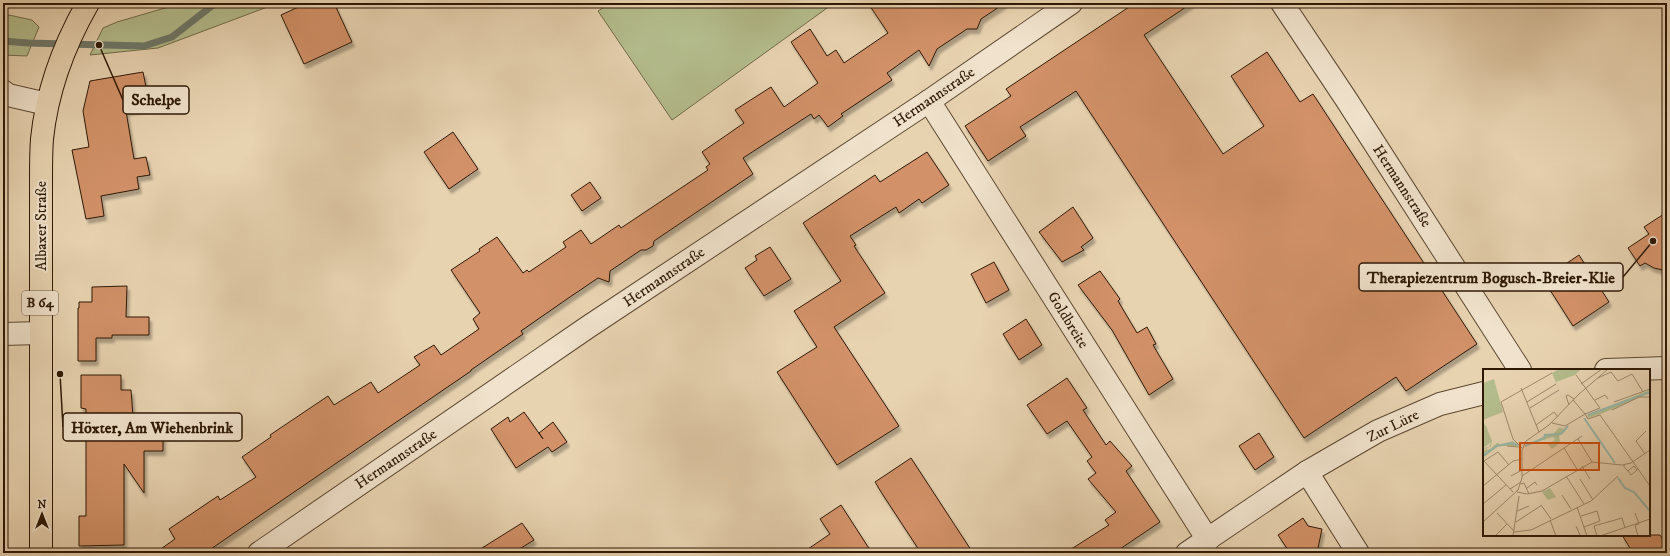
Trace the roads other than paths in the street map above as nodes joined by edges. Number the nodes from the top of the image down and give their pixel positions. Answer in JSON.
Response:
{"nodes":[{"id":1,"x":88,"y":3,"type":"edge"},
{"id":2,"x":1072,"y":3,"type":"edge"},
{"id":3,"x":1282,"y":3,"type":"edge"},
{"id":4,"x":3,"y":91,"type":"edge"},
{"id":5,"x":929,"y":101,"type":"junction"},
{"id":6,"x":47,"y":104,"type":"junction"},
{"id":7,"x":40,"y":333,"type":"junction"},
{"id":8,"x":3,"y":334,"type":"edge"},
{"id":9,"x":1667,"y":368,"type":"edge"},
{"id":10,"x":1519,"y":369,"type":"edge"},
{"id":11,"x":1636,"y":369,"type":"edge"},
{"id":12,"x":1483,"y":393,"type":"edge"},
{"id":13,"x":1307,"y":472,"type":"junction"},
{"id":14,"x":1208,"y":540,"type":"junction"},
{"id":15,"x":41,"y":553,"type":"edge"},
{"id":16,"x":259,"y":553,"type":"edge"},
{"id":17,"x":1187,"y":553,"type":"edge"},
{"id":18,"x":1358,"y":553,"type":"edge"}],
"edges":[{"from":1,"to":6,"type":"main road","name":"Albaxer Straße","number":"B 64"},
{"from":2,"to":5,"type":"street","name":"Hermannstraße"},
{"from":3,"to":10,"type":"street","name":"Hermannstraße"},
{"from":4,"to":6,"type":"street"},
{"from":5,"to":14,"type":"street","name":"Goldbreite"},
{"from":5,"to":16,"type":"street","name":"Hermannstraße"},
{"from":6,"to":7,"type":"main road","name":"Albaxer Straße","number":"B 64"},
{"from":7,"to":8,"type":"street"},
{"from":7,"to":15,"type":"main road","name":"Albaxer Straße","number":"B 64"},
{"from":9,"to":11,"type":"street"},
{"from":12,"to":13,"type":"street","name":"Zur Lüre"},
{"from":13,"to":14,"type":"street","name":"Zur Lüre"},
{"from":13,"to":18,"type":"street"},
{"from":14,"to":17,"type":"street","name":"Zur Lüre"}]}
